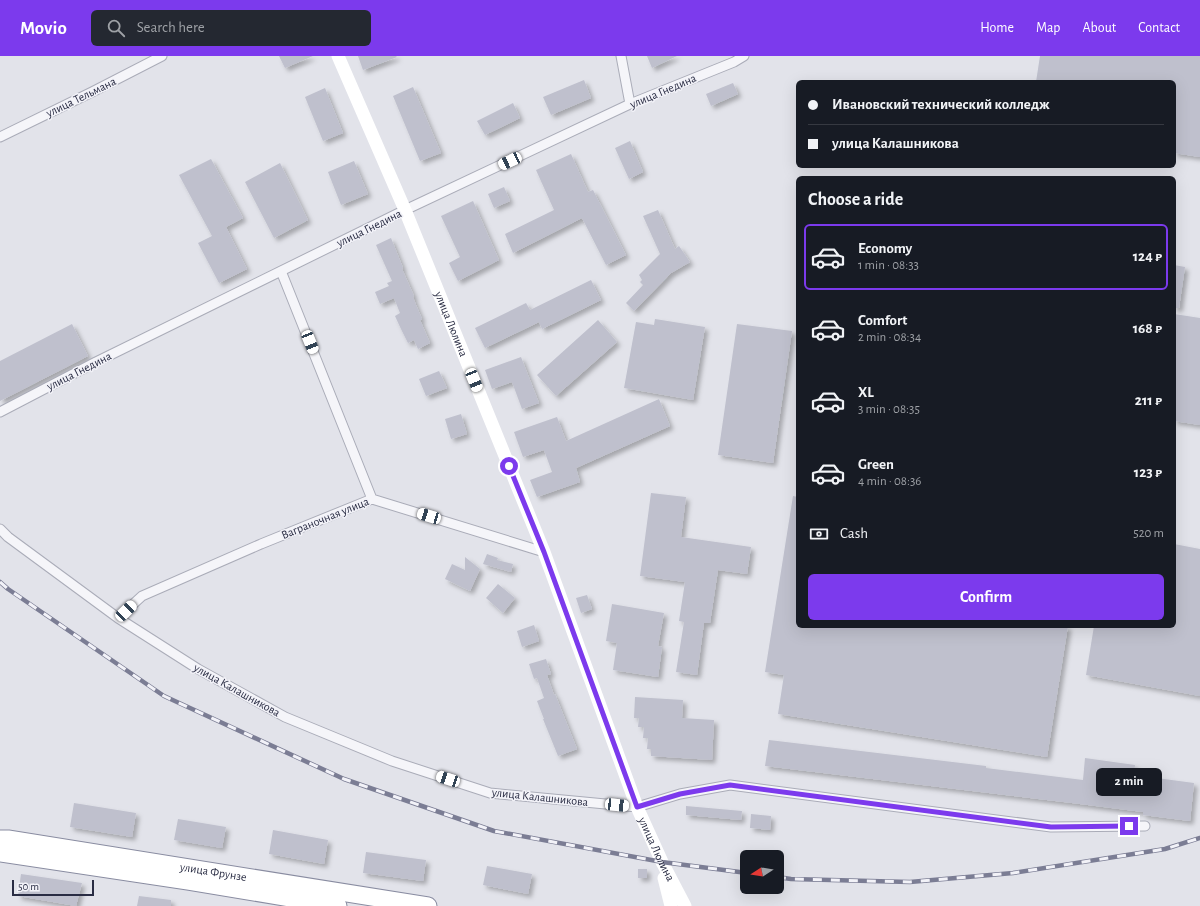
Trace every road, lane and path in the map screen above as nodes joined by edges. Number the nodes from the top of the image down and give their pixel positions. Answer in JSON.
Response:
{"nodes":[{"id":1,"x":162,"y":56,"type":"edge"},
{"id":2,"x":338,"y":56,"type":"edge"},
{"id":3,"x":621,"y":56,"type":"edge"},
{"id":4,"x":744,"y":56,"type":"edge"},
{"id":5,"x":630,"y":104,"type":"junction"},
{"id":6,"x":0,"y":137,"type":"edge"},
{"id":7,"x":405,"y":210,"type":"junction"},
{"id":8,"x":281,"y":271,"type":"junction"},
{"id":9,"x":0,"y":412,"type":"edge"},
{"id":10,"x":372,"y":499,"type":"junction"},
{"id":11,"x":0,"y":529,"type":"edge"},
{"id":12,"x":544,"y":552,"type":"junction"},
{"id":13,"x":118,"y":618,"type":"junction"},
{"id":14,"x":637,"y":807,"type":"junction"},
{"id":15,"x":1145,"y":826,"type":"dead end"},
{"id":16,"x":0,"y":839,"type":"edge"},
{"id":17,"x":0,"y":853,"type":"edge"},
{"id":18,"x":662,"y":862,"type":"junction"},
{"id":19,"x":667,"y":889,"type":"junction"},
{"id":20,"x":337,"y":902,"type":"edge"},
{"id":21,"x":428,"y":906,"type":"edge"},
{"id":22,"x":667,"y":906,"type":"edge"},
{"id":23,"x":671,"y":906,"type":"edge"},
{"id":24,"x":685,"y":906,"type":"edge"}],
"edges":[{"from":1,"to":6,"type":"street","name":"улица Тельмана"},
{"from":2,"to":7,"type":"main road","name":"улица Люлина"},
{"from":3,"to":5,"type":"street"},
{"from":4,"to":5,"type":"street","name":"улица Гнедина"},
{"from":5,"to":7,"type":"street","name":"улица Гнедина"},
{"from":7,"to":8,"type":"street","name":"улица Гнедина"},
{"from":7,"to":12,"type":"main road","name":"улица Люлина"},
{"from":8,"to":9,"type":"street","name":"улица Гнедина"},
{"from":8,"to":10,"type":"street"},
{"from":10,"to":12,"type":"street","name":"Ваграночная улица"},
{"from":10,"to":13,"type":"street","name":"Ваграночная улица"},
{"from":11,"to":13,"type":"street","name":"улица Калашникова"},
{"from":12,"to":14,"type":"main road","name":"улица Люлина"},
{"from":13,"to":14,"type":"street","name":"улица Калашникова"},
{"from":14,"to":15,"type":"street","name":"улица Калашникова"},
{"from":14,"to":18,"type":"main road","name":"улица Люлина"},
{"from":16,"to":20,"type":"highway","name":"улица Фрунзе"},
{"from":17,"to":20,"type":"highway","name":"улица Фрунзе"},
{"from":18,"to":19,"type":"main road"},
{"from":18,"to":24,"type":"main road","name":"улица Люлина"},
{"from":19,"to":22,"type":"main road"},
{"from":19,"to":23,"type":"main road"},
{"from":20,"to":21,"type":"highway","name":"улица Фрунзе"}]}
